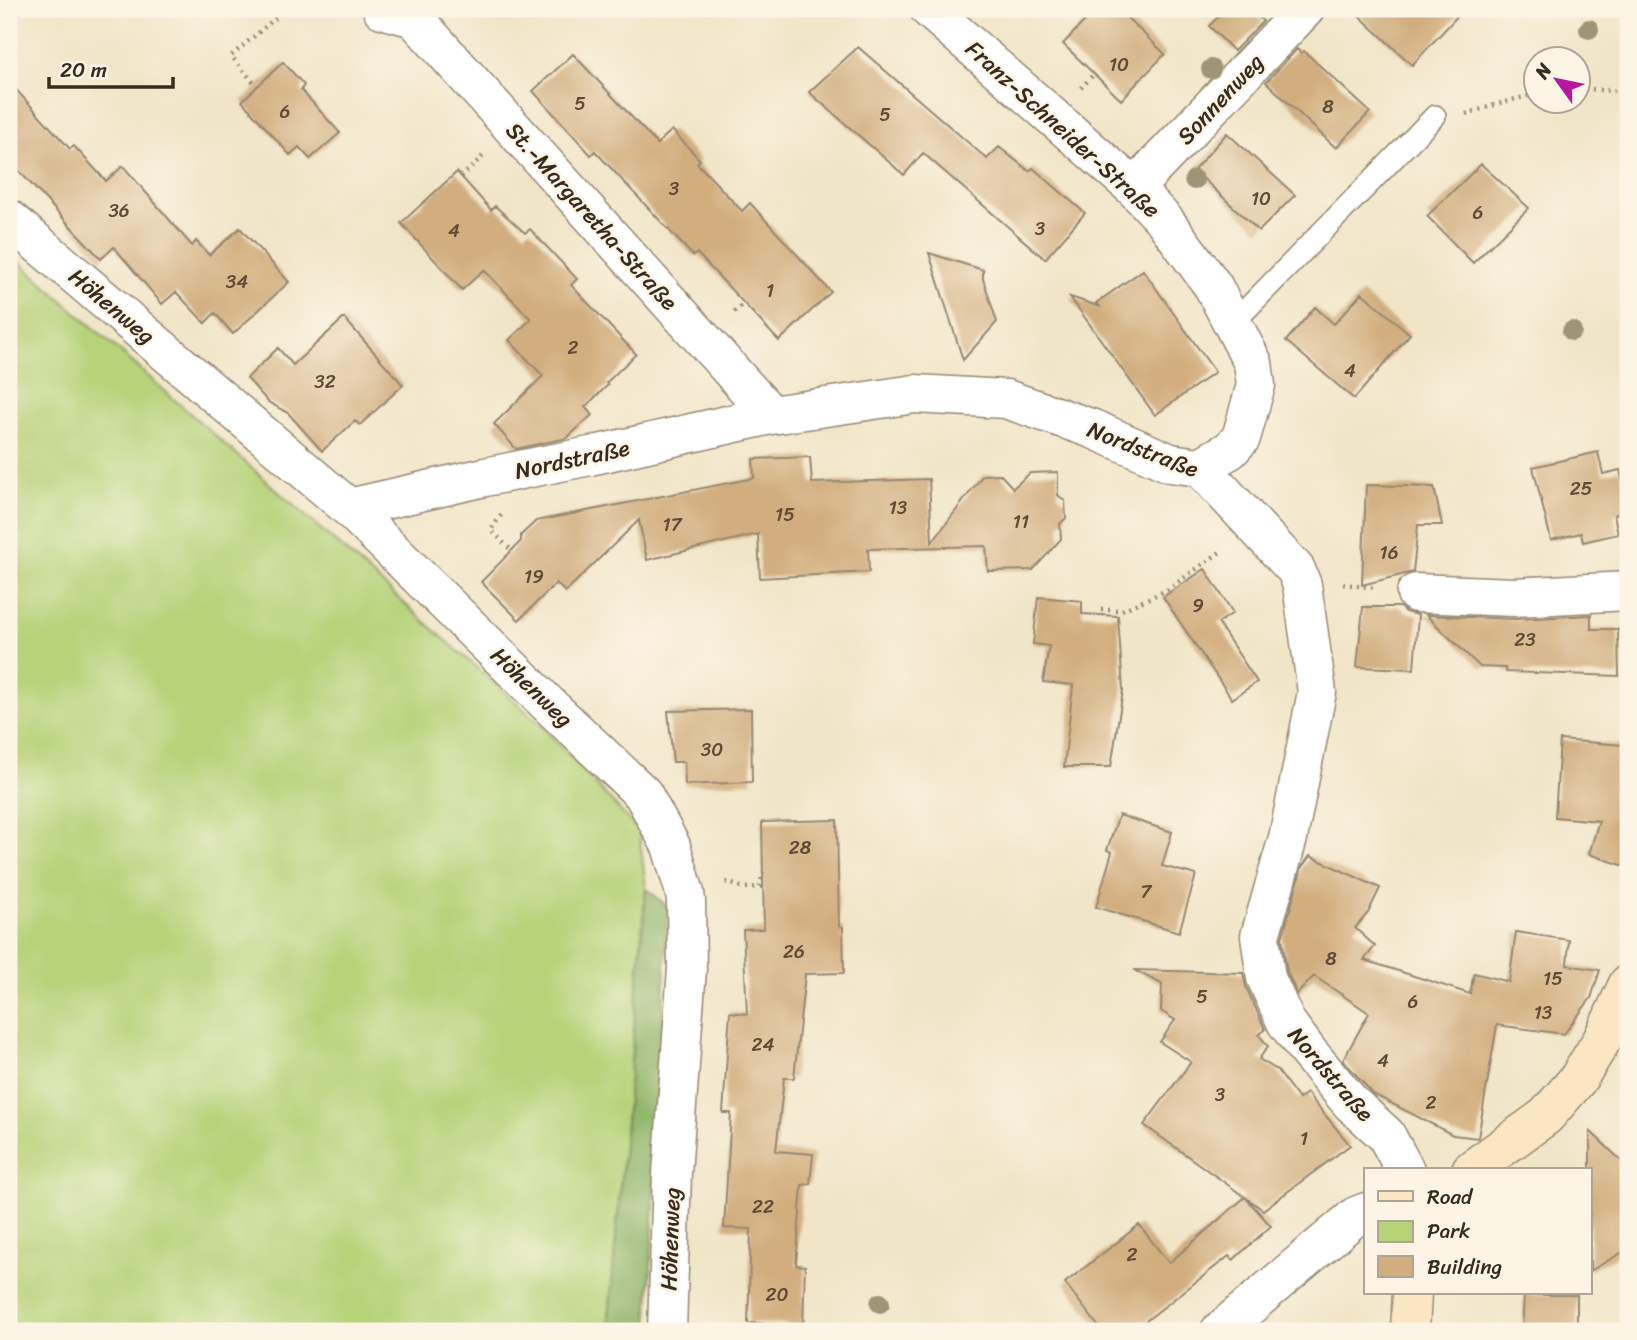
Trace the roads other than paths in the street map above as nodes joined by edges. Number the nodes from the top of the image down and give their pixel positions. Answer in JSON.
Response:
{"nodes":[{"id":1,"x":929,"y":9,"type":"edge"},
{"id":2,"x":1305,"y":9,"type":"edge"},
{"id":3,"x":400,"y":12,"type":"edge"},
{"id":4,"x":1435,"y":116,"type":"road end"},
{"id":5,"x":1134,"y":188,"type":"junction"},
{"id":6,"x":9,"y":219,"type":"edge"},
{"id":7,"x":1233,"y":323,"type":"junction"},
{"id":8,"x":771,"y":415,"type":"junction"},
{"id":9,"x":1200,"y":467,"type":"junction"},
{"id":10,"x":349,"y":508,"type":"junction"},
{"id":11,"x":1628,"y":591,"type":"edge"},
{"id":12,"x":1416,"y":593,"type":"road end"},
{"id":13,"x":1628,"y":984,"type":"edge"},
{"id":14,"x":1404,"y":1168,"type":"edge"},
{"id":15,"x":1474,"y":1168,"type":"edge"},
{"id":16,"x":1364,"y":1213,"type":"edge"},
{"id":17,"x":1412,"y":1294,"type":"edge"},
{"id":18,"x":667,"y":1331,"type":"edge"},
{"id":19,"x":1220,"y":1331,"type":"edge"},
{"id":20,"x":1410,"y":1331,"type":"edge"}],
"edges":[{"from":1,"to":5,"type":"street","name":"Franz-Schneider-Straße"},
{"from":2,"to":5,"type":"street","name":"Sonnenweg"},
{"from":3,"to":8,"type":"street","name":"St.-Margaretha-Straße"},
{"from":4,"to":7,"type":"lane"},
{"from":5,"to":7,"type":"street","name":"Franz-Schneider-Straße"},
{"from":6,"to":10,"type":"street","name":"Höhenweg"},
{"from":7,"to":9,"type":"street","name":"Franz-Schneider-Straße"},
{"from":8,"to":9,"type":"street","name":"Nordstraße"},
{"from":8,"to":10,"type":"street","name":"Nordstraße"},
{"from":9,"to":14,"type":"street","name":"Nordstraße"},
{"from":10,"to":18,"type":"street","name":"Höhenweg"},
{"from":11,"to":12,"type":"street"},
{"from":13,"to":15,"type":"main road"},
{"from":16,"to":19,"type":"street"},
{"from":17,"to":20,"type":"main road"}]}
